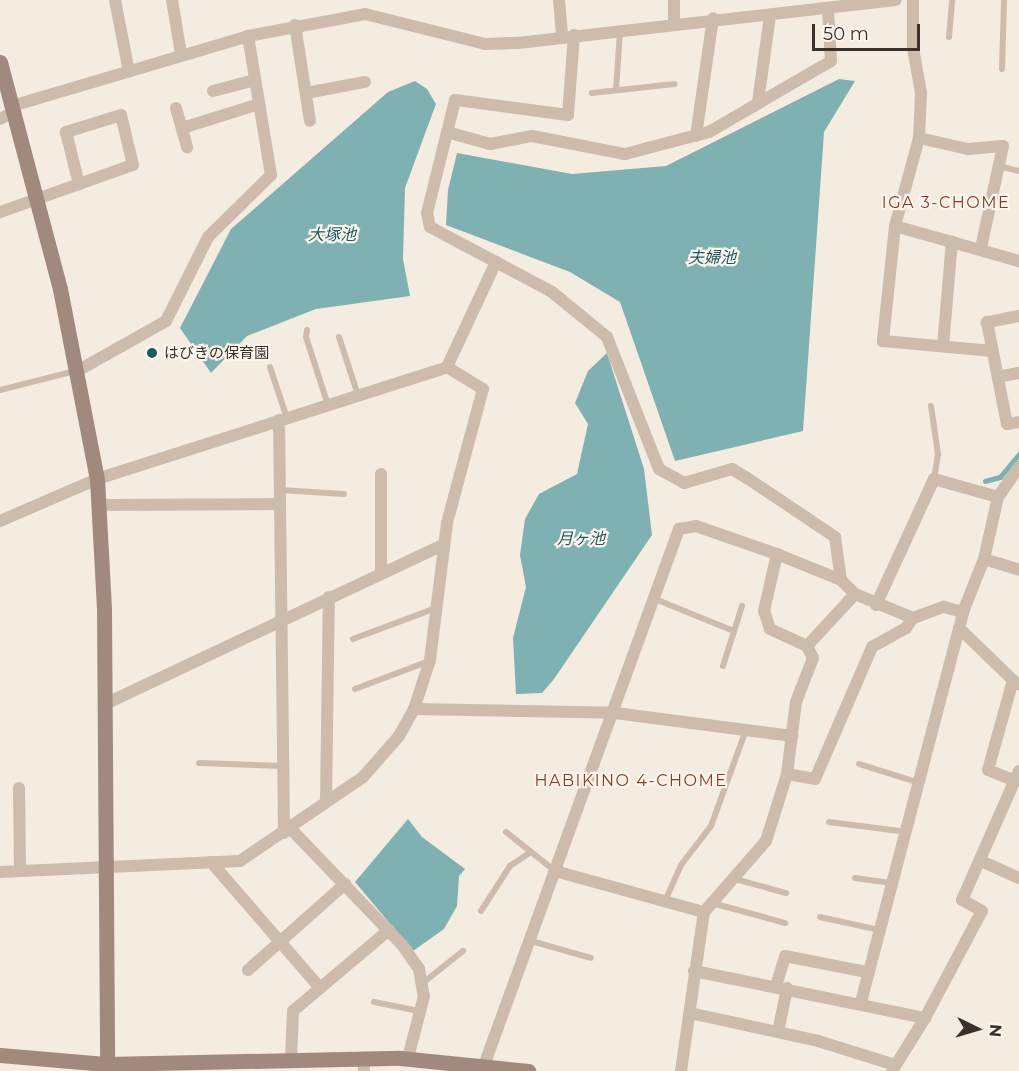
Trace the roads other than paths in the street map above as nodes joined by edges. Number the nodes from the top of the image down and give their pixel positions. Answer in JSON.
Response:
{"nodes":[{"id":1,"x":115,"y":0,"type":"edge"},
{"id":2,"x":172,"y":0,"type":"edge"},
{"id":3,"x":363,"y":0,"type":"edge"},
{"id":4,"x":559,"y":0,"type":"edge"},
{"id":5,"x":674,"y":0,"type":"edge"},
{"id":6,"x":779,"y":0,"type":"edge"},
{"id":7,"x":889,"y":0,"type":"edge"},
{"id":8,"x":913,"y":0,"type":"edge"},
{"id":9,"x":952,"y":0,"type":"edge"},
{"id":10,"x":1004,"y":0,"type":"edge"},
{"id":11,"x":828,"y":9,"type":"junction"},
{"id":12,"x":365,"y":14,"type":"junction"},
{"id":13,"x":773,"y":15,"type":"junction"},
{"id":14,"x":713,"y":18,"type":"junction"},
{"id":15,"x":674,"y":23,"type":"junction"},
{"id":16,"x":295,"y":25,"type":"junction"},
{"id":17,"x":620,"y":31,"type":"junction"},
{"id":18,"x":568,"y":35,"type":"junction"},
{"id":19,"x":248,"y":36,"type":"junction"},
{"id":20,"x":949,"y":37,"type":"dead end"},
{"id":21,"x":182,"y":54,"type":"junction"},
{"id":22,"x":0,"y":62,"type":"edge"},
{"id":23,"x":1002,"y":69,"type":"dead end"},
{"id":24,"x":129,"y":72,"type":"junction"},
{"id":25,"x":255,"y":80,"type":"junction"},
{"id":26,"x":365,"y":82,"type":"dead end"},
{"id":27,"x":675,"y":84,"type":"dead end"},
{"id":28,"x":616,"y":90,"type":"junction"},
{"id":29,"x":213,"y":91,"type":"dead end"},
{"id":30,"x":306,"y":93,"type":"junction"},
{"id":31,"x":592,"y":93,"type":"dead end"},
{"id":32,"x":759,"y":102,"type":"junction"},
{"id":33,"x":259,"y":104,"type":"junction"},
{"id":34,"x":176,"y":108,"type":"dead end"},
{"id":35,"x":9,"y":112,"type":"edge"},
{"id":36,"x":310,"y":121,"type":"dead end"},
{"id":37,"x":182,"y":128,"type":"junction"},
{"id":38,"x":447,"y":132,"type":"junction"},
{"id":39,"x":696,"y":135,"type":"junction"},
{"id":40,"x":919,"y":138,"type":"junction"},
{"id":41,"x":187,"y":147,"type":"dead end"},
{"id":42,"x":999,"y":166,"type":"junction"},
{"id":43,"x":1019,"y":171,"type":"edge"},
{"id":44,"x":80,"y":184,"type":"junction"},
{"id":45,"x":35,"y":199,"type":"junction"},
{"id":46,"x":0,"y":212,"type":"edge"},
{"id":47,"x":895,"y":226,"type":"junction"},
{"id":48,"x":952,"y":241,"type":"junction"},
{"id":49,"x":981,"y":248,"type":"junction"},
{"id":50,"x":1019,"y":261,"type":"edge"},
{"id":51,"x":496,"y":262,"type":"junction"},
{"id":52,"x":1019,"y":316,"type":"edge"},
{"id":53,"x":307,"y":330,"type":"dead end"},
{"id":54,"x":339,"y":336,"type":"dead end"},
{"id":55,"x":943,"y":346,"type":"junction"},
{"id":56,"x":993,"y":351,"type":"junction"},
{"id":57,"x":270,"y":367,"type":"dead end"},
{"id":58,"x":447,"y":367,"type":"junction"},
{"id":59,"x":79,"y":370,"type":"junction"},
{"id":60,"x":1019,"y":374,"type":"edge"},
{"id":61,"x":998,"y":377,"type":"junction"},
{"id":62,"x":0,"y":390,"type":"edge"},
{"id":63,"x":358,"y":395,"type":"junction"},
{"id":64,"x":328,"y":405,"type":"junction"},
{"id":65,"x":931,"y":406,"type":"dead end"},
{"id":66,"x":283,"y":419,"type":"junction"},
{"id":67,"x":1019,"y":422,"type":"edge"},
{"id":68,"x":1019,"y":467,"type":"edge"},
{"id":69,"x":381,"y":474,"type":"dead end"},
{"id":70,"x":97,"y":479,"type":"junction"},
{"id":71,"x":934,"y":479,"type":"junction"},
{"id":72,"x":280,"y":490,"type":"junction"},
{"id":73,"x":344,"y":494,"type":"dead end"},
{"id":74,"x":999,"y":496,"type":"junction"},
{"id":75,"x":280,"y":504,"type":"junction"},
{"id":76,"x":99,"y":505,"type":"junction"},
{"id":77,"x":0,"y":521,"type":"edge"},
{"id":78,"x":443,"y":545,"type":"junction"},
{"id":79,"x":777,"y":554,"type":"junction"},
{"id":80,"x":984,"y":559,"type":"junction"},
{"id":81,"x":1019,"y":570,"type":"edge"},
{"id":82,"x":381,"y":573,"type":"junction"},
{"id":83,"x":841,"y":580,"type":"junction"},
{"id":84,"x":855,"y":594,"type":"junction"},
{"id":85,"x":329,"y":597,"type":"junction"},
{"id":86,"x":655,"y":599,"type":"junction"},
{"id":87,"x":876,"y":605,"type":"junction"},
{"id":88,"x":742,"y":606,"type":"dead end"},
{"id":89,"x":436,"y":608,"type":"junction"},
{"id":90,"x":963,"y":612,"type":"junction"},
{"id":91,"x":913,"y":618,"type":"junction"},
{"id":92,"x":282,"y":619,"type":"junction"},
{"id":93,"x":960,"y":628,"type":"junction"},
{"id":94,"x":734,"y":631,"type":"junction"},
{"id":95,"x":353,"y":639,"type":"dead end"},
{"id":96,"x":807,"y":646,"type":"junction"},
{"id":97,"x":430,"y":660,"type":"junction"},
{"id":98,"x":723,"y":666,"type":"dead end"},
{"id":99,"x":1016,"y":683,"type":"edge"},
{"id":100,"x":355,"y":689,"type":"dead end"},
{"id":101,"x":105,"y":704,"type":"junction"},
{"id":102,"x":414,"y":709,"type":"junction"},
{"id":103,"x":615,"y":713,"type":"junction"},
{"id":104,"x":746,"y":730,"type":"junction"},
{"id":105,"x":793,"y":736,"type":"junction"},
{"id":106,"x":199,"y":763,"type":"dead end"},
{"id":107,"x":859,"y":764,"type":"dead end"},
{"id":108,"x":283,"y":766,"type":"junction"},
{"id":109,"x":787,"y":774,"type":"junction"},
{"id":110,"x":1017,"y":776,"type":"edge"},
{"id":111,"x":920,"y":783,"type":"junction"},
{"id":112,"x":20,"y":788,"type":"dead end"},
{"id":113,"x":326,"y":802,"type":"junction"},
{"id":114,"x":829,"y":822,"type":"dead end"},
{"id":115,"x":287,"y":831,"type":"junction"},
{"id":116,"x":506,"y":832,"type":"dead end"},
{"id":117,"x":908,"y":832,"type":"junction"},
{"id":118,"x":531,"y":852,"type":"junction"},
{"id":119,"x":981,"y":861,"type":"junction"},
{"id":120,"x":211,"y":862,"type":"junction"},
{"id":121,"x":106,"y":867,"type":"junction"},
{"id":122,"x":20,"y":871,"type":"junction"},
{"id":123,"x":555,"y":871,"type":"junction"},
{"id":124,"x":0,"y":872,"type":"edge"},
{"id":125,"x":733,"y":878,"type":"junction"},
{"id":126,"x":855,"y":878,"type":"dead end"},
{"id":127,"x":1019,"y":878,"type":"edge"},
{"id":128,"x":892,"y":883,"type":"junction"},
{"id":129,"x":345,"y":884,"type":"junction"},
{"id":130,"x":786,"y":892,"type":"dead end"},
{"id":131,"x":665,"y":901,"type":"junction"},
{"id":132,"x":708,"y":907,"type":"junction"},
{"id":133,"x":481,"y":911,"type":"dead end"},
{"id":134,"x":820,"y":917,"type":"dead end"},
{"id":135,"x":785,"y":923,"type":"dead end"},
{"id":136,"x":389,"y":930,"type":"junction"},
{"id":137,"x":879,"y":930,"type":"junction"},
{"id":138,"x":279,"y":941,"type":"junction"},
{"id":139,"x":531,"y":941,"type":"junction"},
{"id":140,"x":463,"y":951,"type":"dead end"},
{"id":141,"x":591,"y":958,"type":"dead end"},
{"id":142,"x":248,"y":970,"type":"dead end"},
{"id":143,"x":694,"y":971,"type":"junction"},
{"id":144,"x":867,"y":972,"type":"junction"},
{"id":145,"x":424,"y":982,"type":"junction"},
{"id":146,"x":782,"y":987,"type":"junction"},
{"id":147,"x":320,"y":988,"type":"junction"},
{"id":148,"x":374,"y":1002,"type":"dead end"},
{"id":149,"x":861,"y":1002,"type":"junction"},
{"id":150,"x":419,"y":1011,"type":"junction"},
{"id":151,"x":690,"y":1013,"type":"junction"},
{"id":152,"x":925,"y":1018,"type":"junction"},
{"id":153,"x":778,"y":1032,"type":"junction"},
{"id":154,"x":0,"y":1055,"type":"edge"},
{"id":155,"x":408,"y":1058,"type":"junction"},
{"id":156,"x":291,"y":1060,"type":"junction"},
{"id":157,"x":315,"y":1065,"type":"edge"},
{"id":158,"x":364,"y":1065,"type":"edge"},
{"id":159,"x":107,"y":1067,"type":"edge"},
{"id":160,"x":484,"y":1068,"type":"edge"},
{"id":161,"x":893,"y":1068,"type":"edge"},
{"id":162,"x":528,"y":1071,"type":"edge"},
{"id":163,"x":681,"y":1071,"type":"edge"}],
"edges":[{"from":1,"to":24,"type":"street"},
{"from":2,"to":21,"type":"street"},
{"from":3,"to":12,"type":"street"},
{"from":4,"to":18,"type":"street"},
{"from":5,"to":15,"type":"street"},
{"from":6,"to":13,"type":"street"},
{"from":7,"to":11,"type":"street"},
{"from":8,"to":40,"type":"street"},
{"from":9,"to":20,"type":"lane"},
{"from":10,"to":23,"type":"lane"},
{"from":11,"to":13,"type":"street"},
{"from":11,"to":32,"type":"street"},
{"from":12,"to":16,"type":"street"},
{"from":12,"to":18,"type":"street"},
{"from":13,"to":14,"type":"street"},
{"from":13,"to":32,"type":"street"},
{"from":14,"to":15,"type":"street"},
{"from":14,"to":39,"type":"street"},
{"from":15,"to":17,"type":"street"},
{"from":16,"to":19,"type":"street"},
{"from":16,"to":30,"type":"street"},
{"from":17,"to":18,"type":"street"},
{"from":17,"to":28,"type":"lane"},
{"from":18,"to":38,"type":"street"},
{"from":19,"to":21,"type":"street"},
{"from":19,"to":25,"type":"street"},
{"from":21,"to":24,"type":"street"},
{"from":22,"to":35,"type":"street"},
{"from":24,"to":35,"type":"street"},
{"from":25,"to":29,"type":"street"},
{"from":25,"to":33,"type":"street"},
{"from":26,"to":30,"type":"street"},
{"from":27,"to":28,"type":"lane"},
{"from":28,"to":31,"type":"lane"},
{"from":30,"to":36,"type":"street"},
{"from":32,"to":39,"type":"street"},
{"from":33,"to":37,"type":"street"},
{"from":33,"to":59,"type":"street"},
{"from":34,"to":37,"type":"street"},
{"from":35,"to":45,"type":"street"},
{"from":37,"to":41,"type":"street"},
{"from":38,"to":39,"type":"street"},
{"from":38,"to":51,"type":"street"},
{"from":40,"to":42,"type":"street"},
{"from":40,"to":47,"type":"street"},
{"from":42,"to":43,"type":"lane"},
{"from":42,"to":49,"type":"street"},
{"from":44,"to":44,"type":"street"},
{"from":44,"to":45,"type":"street"},
{"from":45,"to":46,"type":"street"},
{"from":45,"to":59,"type":"street"},
{"from":47,"to":48,"type":"street"},
{"from":47,"to":55,"type":"street"},
{"from":48,"to":49,"type":"street"},
{"from":48,"to":55,"type":"street"},
{"from":49,"to":50,"type":"street"},
{"from":51,"to":58,"type":"street"},
{"from":51,"to":83,"type":"street"},
{"from":52,"to":56,"type":"street"},
{"from":53,"to":64,"type":"lane"},
{"from":54,"to":63,"type":"lane"},
{"from":55,"to":56,"type":"street"},
{"from":56,"to":61,"type":"street"},
{"from":57,"to":66,"type":"lane"},
{"from":58,"to":63,"type":"street"},
{"from":58,"to":78,"type":"street"},
{"from":59,"to":62,"type":"lane"},
{"from":59,"to":70,"type":"street"},
{"from":60,"to":61,"type":"street"},
{"from":61,"to":67,"type":"street"},
{"from":63,"to":64,"type":"street"},
{"from":64,"to":66,"type":"street"},
{"from":65,"to":71,"type":"lane"},
{"from":66,"to":70,"type":"street"},
{"from":66,"to":72,"type":"street"},
{"from":68,"to":74,"type":"street"},
{"from":69,"to":82,"type":"street"},
{"from":70,"to":76,"type":"street"},
{"from":70,"to":77,"type":"street"},
{"from":71,"to":74,"type":"street"},
{"from":71,"to":87,"type":"street"},
{"from":72,"to":73,"type":"lane"},
{"from":72,"to":75,"type":"street"},
{"from":74,"to":80,"type":"street"},
{"from":75,"to":76,"type":"street"},
{"from":75,"to":92,"type":"street"},
{"from":76,"to":101,"type":"street"},
{"from":78,"to":82,"type":"street"},
{"from":78,"to":89,"type":"street"},
{"from":79,"to":83,"type":"street"},
{"from":79,"to":86,"type":"street"},
{"from":79,"to":96,"type":"street"},
{"from":80,"to":81,"type":"street"},
{"from":80,"to":90,"type":"street"},
{"from":82,"to":85,"type":"street"},
{"from":83,"to":84,"type":"street"},
{"from":84,"to":87,"type":"street"},
{"from":84,"to":96,"type":"street"},
{"from":85,"to":92,"type":"street"},
{"from":85,"to":113,"type":"street"},
{"from":86,"to":94,"type":"lane"},
{"from":86,"to":103,"type":"street"},
{"from":87,"to":91,"type":"street"},
{"from":88,"to":94,"type":"lane"},
{"from":89,"to":95,"type":"lane"},
{"from":89,"to":97,"type":"street"},
{"from":90,"to":91,"type":"street"},
{"from":90,"to":93,"type":"street"},
{"from":91,"to":109,"type":"street"},
{"from":92,"to":101,"type":"street"},
{"from":92,"to":108,"type":"street"},
{"from":93,"to":99,"type":"street"},
{"from":93,"to":111,"type":"street"},
{"from":94,"to":98,"type":"lane"},
{"from":96,"to":105,"type":"street"},
{"from":97,"to":100,"type":"lane"},
{"from":97,"to":102,"type":"street"},
{"from":99,"to":110,"type":"street"},
{"from":101,"to":121,"type":"street"},
{"from":102,"to":103,"type":"street"},
{"from":102,"to":113,"type":"street"},
{"from":103,"to":104,"type":"street"},
{"from":103,"to":123,"type":"street"},
{"from":104,"to":105,"type":"street"},
{"from":104,"to":131,"type":"lane"},
{"from":105,"to":109,"type":"street"},
{"from":106,"to":108,"type":"lane"},
{"from":107,"to":111,"type":"lane"},
{"from":108,"to":115,"type":"street"},
{"from":109,"to":125,"type":"street"},
{"from":110,"to":119,"type":"street"},
{"from":111,"to":117,"type":"street"},
{"from":112,"to":122,"type":"street"},
{"from":113,"to":115,"type":"street"},
{"from":114,"to":117,"type":"lane"},
{"from":115,"to":120,"type":"street"},
{"from":115,"to":129,"type":"street"},
{"from":116,"to":118,"type":"lane"},
{"from":117,"to":128,"type":"street"},
{"from":118,"to":123,"type":"lane"},
{"from":118,"to":133,"type":"lane"},
{"from":119,"to":127,"type":"street"},
{"from":119,"to":152,"type":"street"},
{"from":120,"to":121,"type":"street"},
{"from":120,"to":138,"type":"street"},
{"from":121,"to":122,"type":"street"},
{"from":121,"to":159,"type":"street"},
{"from":122,"to":124,"type":"street"},
{"from":123,"to":131,"type":"street"},
{"from":123,"to":139,"type":"street"},
{"from":125,"to":130,"type":"lane"},
{"from":125,"to":132,"type":"street"},
{"from":126,"to":128,"type":"lane"},
{"from":128,"to":137,"type":"street"},
{"from":129,"to":136,"type":"street"},
{"from":129,"to":138,"type":"street"},
{"from":131,"to":132,"type":"street"},
{"from":132,"to":135,"type":"lane"},
{"from":132,"to":143,"type":"street"},
{"from":134,"to":137,"type":"lane"},
{"from":136,"to":145,"type":"street"},
{"from":136,"to":147,"type":"street"},
{"from":137,"to":144,"type":"street"},
{"from":138,"to":142,"type":"street"},
{"from":138,"to":147,"type":"street"},
{"from":139,"to":141,"type":"lane"},
{"from":139,"to":160,"type":"street"},
{"from":140,"to":145,"type":"lane"},
{"from":143,"to":146,"type":"street"},
{"from":143,"to":151,"type":"street"},
{"from":144,"to":146,"type":"street"},
{"from":144,"to":149,"type":"street"},
{"from":145,"to":150,"type":"street"},
{"from":146,"to":149,"type":"street"},
{"from":146,"to":153,"type":"street"},
{"from":147,"to":156,"type":"street"},
{"from":148,"to":150,"type":"lane"},
{"from":149,"to":152,"type":"street"},
{"from":150,"to":155,"type":"street"},
{"from":151,"to":153,"type":"street"},
{"from":151,"to":163,"type":"street"},
{"from":152,"to":161,"type":"street"},
{"from":153,"to":161,"type":"street"},
{"from":154,"to":159,"type":"street"},
{"from":155,"to":158,"type":"street"},
{"from":155,"to":160,"type":"street"},
{"from":156,"to":157,"type":"street"},
{"from":156,"to":159,"type":"street"},
{"from":157,"to":158,"type":"street"},
{"from":160,"to":162,"type":"street"}]}
